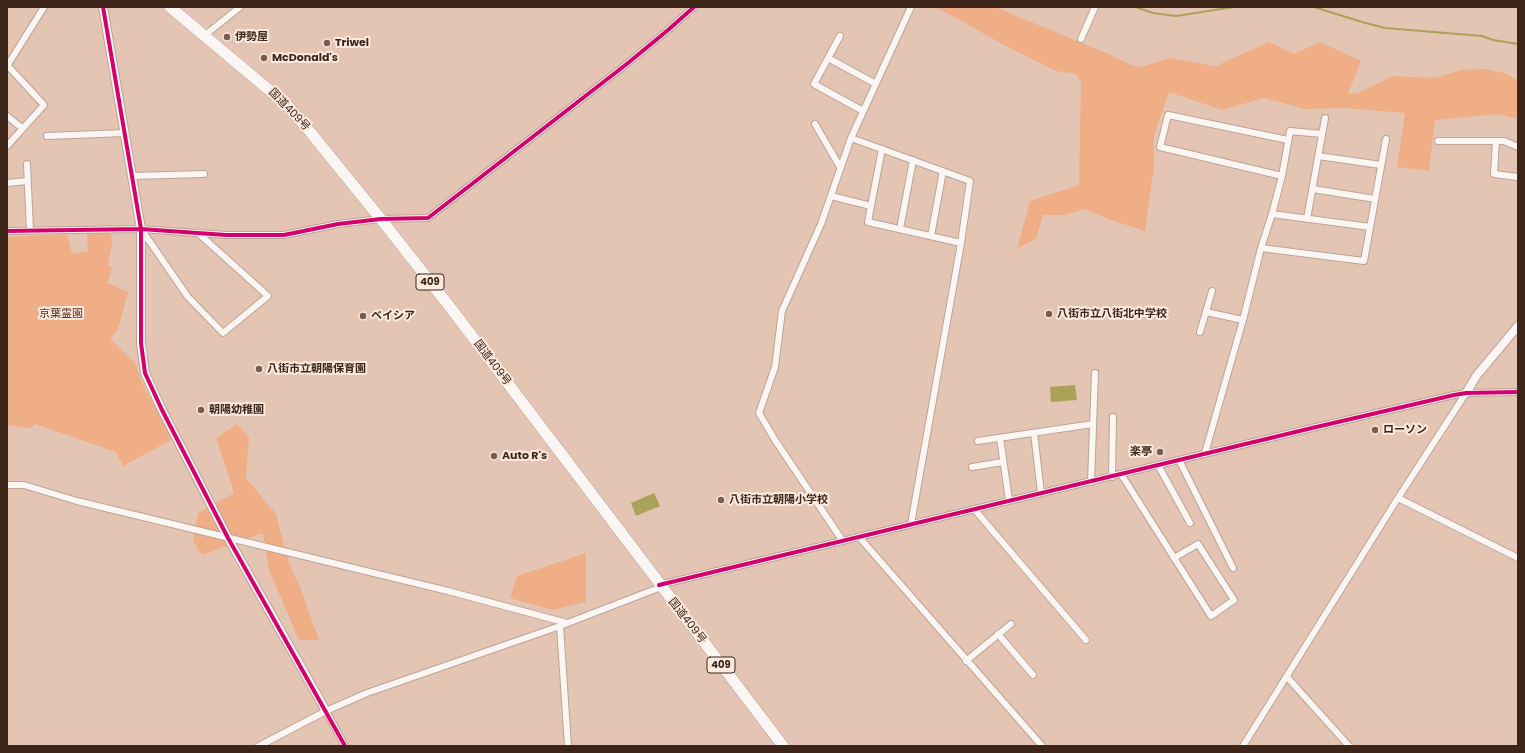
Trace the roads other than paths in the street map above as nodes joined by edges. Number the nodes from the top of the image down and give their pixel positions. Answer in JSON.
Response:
{"nodes":[{"id":1,"x":44,"y":7,"type":"edge"},
{"id":2,"x":103,"y":7,"type":"edge"},
{"id":3,"x":170,"y":7,"type":"edge"},
{"id":4,"x":240,"y":7,"type":"edge"},
{"id":5,"x":694,"y":7,"type":"edge"},
{"id":6,"x":911,"y":7,"type":"edge"},
{"id":7,"x":1095,"y":7,"type":"edge"},
{"id":8,"x":205,"y":35,"type":"junction"},
{"id":9,"x":840,"y":36,"type":"dead end"},
{"id":10,"x":1081,"y":40,"type":"dead end"},
{"id":11,"x":828,"y":58,"type":"junction"},
{"id":12,"x":7,"y":66,"type":"edge"},
{"id":13,"x":876,"y":84,"type":"junction"},
{"id":14,"x":863,"y":111,"type":"junction"},
{"id":15,"x":7,"y":116,"type":"edge"},
{"id":16,"x":1325,"y":118,"type":"dead end"},
{"id":17,"x":815,"y":124,"type":"dead end"},
{"id":18,"x":22,"y":128,"type":"junction"},
{"id":19,"x":125,"y":133,"type":"junction"},
{"id":20,"x":1322,"y":134,"type":"junction"},
{"id":21,"x":47,"y":136,"type":"dead end"},
{"id":22,"x":851,"y":138,"type":"junction"},
{"id":23,"x":1386,"y":139,"type":"dead end"},
{"id":24,"x":1288,"y":140,"type":"junction"},
{"id":25,"x":1438,"y":141,"type":"dead end"},
{"id":26,"x":1496,"y":141,"type":"junction"},
{"id":27,"x":7,"y":146,"type":"edge"},
{"id":28,"x":1518,"y":147,"type":"edge"},
{"id":29,"x":882,"y":149,"type":"junction"},
{"id":30,"x":1318,"y":156,"type":"junction"},
{"id":31,"x":913,"y":160,"type":"junction"},
{"id":32,"x":27,"y":164,"type":"dead end"},
{"id":33,"x":1381,"y":165,"type":"junction"},
{"id":34,"x":840,"y":167,"type":"junction"},
{"id":35,"x":943,"y":171,"type":"junction"},
{"id":36,"x":204,"y":174,"type":"dead end"},
{"id":37,"x":132,"y":176,"type":"junction"},
{"id":38,"x":1282,"y":176,"type":"junction"},
{"id":39,"x":1518,"y":177,"type":"edge"},
{"id":40,"x":28,"y":181,"type":"junction"},
{"id":41,"x":7,"y":183,"type":"edge"},
{"id":42,"x":1313,"y":188,"type":"junction"},
{"id":43,"x":831,"y":196,"type":"junction"},
{"id":44,"x":1375,"y":199,"type":"junction"},
{"id":45,"x":871,"y":206,"type":"junction"},
{"id":46,"x":1272,"y":214,"type":"junction"},
{"id":47,"x":381,"y":219,"type":"junction"},
{"id":48,"x":1307,"y":219,"type":"junction"},
{"id":49,"x":1370,"y":227,"type":"junction"},
{"id":50,"x":141,"y":229,"type":"junction"},
{"id":51,"x":900,"y":229,"type":"junction"},
{"id":52,"x":30,"y":230,"type":"junction"},
{"id":53,"x":7,"y":231,"type":"edge"},
{"id":54,"x":198,"y":233,"type":"junction"},
{"id":55,"x":931,"y":236,"type":"junction"},
{"id":56,"x":961,"y":243,"type":"junction"},
{"id":57,"x":1261,"y":248,"type":"junction"},
{"id":58,"x":1212,"y":291,"type":"dead end"},
{"id":59,"x":1206,"y":312,"type":"junction"},
{"id":60,"x":1243,"y":320,"type":"junction"},
{"id":61,"x":1518,"y":326,"type":"edge"},
{"id":62,"x":1200,"y":332,"type":"dead end"},
{"id":63,"x":1095,"y":373,"type":"dead end"},
{"id":64,"x":1518,"y":392,"type":"edge"},
{"id":65,"x":1466,"y":393,"type":"junction"},
{"id":66,"x":1113,"y":417,"type":"dead end"},
{"id":67,"x":1093,"y":424,"type":"junction"},
{"id":68,"x":1034,"y":433,"type":"junction"},
{"id":69,"x":1000,"y":438,"type":"junction"},
{"id":70,"x":978,"y":441,"type":"dead end"},
{"id":71,"x":1205,"y":453,"type":"junction"},
{"id":72,"x":1179,"y":460,"type":"junction"},
{"id":73,"x":1003,"y":462,"type":"junction"},
{"id":74,"x":1158,"y":465,"type":"junction"},
{"id":75,"x":972,"y":467,"type":"dead end"},
{"id":76,"x":1121,"y":474,"type":"junction"},
{"id":77,"x":1112,"y":477,"type":"junction"},
{"id":78,"x":1091,"y":482,"type":"junction"},
{"id":79,"x":7,"y":485,"type":"edge"},
{"id":80,"x":1041,"y":493,"type":"junction"},
{"id":81,"x":1398,"y":498,"type":"junction"},
{"id":82,"x":1009,"y":500,"type":"junction"},
{"id":83,"x":974,"y":509,"type":"junction"},
{"id":84,"x":1190,"y":523,"type":"dead end"},
{"id":85,"x":911,"y":524,"type":"junction"},
{"id":86,"x":859,"y":537,"type":"junction"},
{"id":87,"x":228,"y":538,"type":"junction"},
{"id":88,"x":842,"y":540,"type":"junction"},
{"id":89,"x":1174,"y":558,"type":"junction"},
{"id":90,"x":1518,"y":558,"type":"edge"},
{"id":91,"x":1233,"y":568,"type":"dead end"},
{"id":92,"x":660,"y":586,"type":"junction"},
{"id":93,"x":567,"y":623,"type":"junction"},
{"id":94,"x":1011,"y":624,"type":"dead end"},
{"id":95,"x":560,"y":626,"type":"junction"},
{"id":96,"x":998,"y":634,"type":"junction"},
{"id":97,"x":1086,"y":640,"type":"dead end"},
{"id":98,"x":966,"y":661,"type":"junction"},
{"id":99,"x":1033,"y":676,"type":"dead end"},
{"id":100,"x":1287,"y":677,"type":"junction"},
{"id":101,"x":326,"y":711,"type":"junction"},
{"id":102,"x":259,"y":746,"type":"edge"},
{"id":103,"x":344,"y":746,"type":"edge"},
{"id":104,"x":568,"y":746,"type":"edge"},
{"id":105,"x":783,"y":746,"type":"edge"},
{"id":106,"x":1042,"y":746,"type":"edge"},
{"id":107,"x":1243,"y":746,"type":"edge"},
{"id":108,"x":1350,"y":746,"type":"edge"}],
"edges":[{"from":1,"to":12,"type":"street"},
{"from":2,"to":19,"type":"street"},
{"from":3,"to":8,"type":"highway","name":"国道409号","number":"409"},
{"from":4,"to":8,"type":"street"},
{"from":5,"to":47,"type":"street"},
{"from":6,"to":13,"type":"street"},
{"from":7,"to":10,"type":"street"},
{"from":8,"to":47,"type":"highway","name":"国道409号","number":"409"},
{"from":9,"to":11,"type":"street"},
{"from":11,"to":13,"type":"street"},
{"from":11,"to":14,"type":"street"},
{"from":12,"to":18,"type":"street"},
{"from":13,"to":14,"type":"street"},
{"from":14,"to":22,"type":"street"},
{"from":15,"to":18,"type":"street"},
{"from":16,"to":20,"type":"street"},
{"from":17,"to":34,"type":"street"},
{"from":18,"to":27,"type":"street"},
{"from":19,"to":21,"type":"street"},
{"from":19,"to":37,"type":"street"},
{"from":20,"to":24,"type":"street"},
{"from":20,"to":30,"type":"street"},
{"from":22,"to":29,"type":"street"},
{"from":22,"to":34,"type":"street"},
{"from":23,"to":33,"type":"street"},
{"from":24,"to":38,"type":"street"},
{"from":24,"to":38,"type":"street"},
{"from":25,"to":26,"type":"street"},
{"from":26,"to":28,"type":"street"},
{"from":26,"to":39,"type":"street"},
{"from":29,"to":31,"type":"street"},
{"from":29,"to":45,"type":"street"},
{"from":30,"to":33,"type":"street"},
{"from":30,"to":42,"type":"street"},
{"from":31,"to":35,"type":"street"},
{"from":31,"to":51,"type":"street"},
{"from":32,"to":40,"type":"street"},
{"from":33,"to":44,"type":"street"},
{"from":34,"to":43,"type":"street"},
{"from":35,"to":55,"type":"street"},
{"from":35,"to":56,"type":"street"},
{"from":36,"to":37,"type":"street"},
{"from":37,"to":50,"type":"street"},
{"from":38,"to":46,"type":"street"},
{"from":40,"to":41,"type":"street"},
{"from":40,"to":52,"type":"street"},
{"from":42,"to":44,"type":"street"},
{"from":42,"to":48,"type":"street"},
{"from":43,"to":45,"type":"street"},
{"from":43,"to":88,"type":"street"},
{"from":44,"to":49,"type":"street"},
{"from":45,"to":51,"type":"street"},
{"from":46,"to":48,"type":"street"},
{"from":46,"to":57,"type":"street"},
{"from":47,"to":54,"type":"street"},
{"from":47,"to":92,"type":"highway","name":"国道409号","number":"409"},
{"from":48,"to":49,"type":"street"},
{"from":49,"to":57,"type":"street"},
{"from":50,"to":52,"type":"street"},
{"from":50,"to":54,"type":"street"},
{"from":50,"to":54,"type":"street"},
{"from":50,"to":87,"type":"street"},
{"from":51,"to":55,"type":"street"},
{"from":52,"to":53,"type":"street"},
{"from":55,"to":56,"type":"street"},
{"from":56,"to":85,"type":"street"},
{"from":57,"to":60,"type":"street"},
{"from":58,"to":59,"type":"street"},
{"from":59,"to":60,"type":"street"},
{"from":59,"to":62,"type":"street"},
{"from":60,"to":71,"type":"street"},
{"from":61,"to":65,"type":"street"},
{"from":63,"to":67,"type":"street"},
{"from":64,"to":65,"type":"street"},
{"from":65,"to":71,"type":"street"},
{"from":65,"to":81,"type":"street"},
{"from":66,"to":77,"type":"street"},
{"from":67,"to":68,"type":"street"},
{"from":67,"to":78,"type":"street"},
{"from":68,"to":69,"type":"street"},
{"from":68,"to":80,"type":"street"},
{"from":69,"to":70,"type":"street"},
{"from":69,"to":73,"type":"street"},
{"from":71,"to":72,"type":"street"},
{"from":72,"to":74,"type":"street"},
{"from":72,"to":91,"type":"street"},
{"from":73,"to":75,"type":"street"},
{"from":73,"to":82,"type":"street"},
{"from":74,"to":76,"type":"street"},
{"from":74,"to":84,"type":"street"},
{"from":76,"to":77,"type":"street"},
{"from":76,"to":89,"type":"street"},
{"from":77,"to":78,"type":"street"},
{"from":78,"to":80,"type":"street"},
{"from":79,"to":87,"type":"street"},
{"from":80,"to":82,"type":"street"},
{"from":81,"to":90,"type":"street"},
{"from":81,"to":100,"type":"street"},
{"from":82,"to":83,"type":"street"},
{"from":83,"to":85,"type":"street"},
{"from":83,"to":97,"type":"street"},
{"from":85,"to":86,"type":"street"},
{"from":86,"to":88,"type":"street"},
{"from":86,"to":98,"type":"street"},
{"from":87,"to":93,"type":"street"},
{"from":87,"to":101,"type":"street"},
{"from":88,"to":92,"type":"street"},
{"from":89,"to":89,"type":"street"},
{"from":92,"to":93,"type":"street"},
{"from":92,"to":105,"type":"highway","name":"国道409号","number":"409"},
{"from":93,"to":95,"type":"street"},
{"from":94,"to":96,"type":"street"},
{"from":95,"to":101,"type":"street"},
{"from":95,"to":104,"type":"street"},
{"from":96,"to":98,"type":"street"},
{"from":96,"to":99,"type":"street"},
{"from":98,"to":106,"type":"street"},
{"from":100,"to":107,"type":"street"},
{"from":100,"to":108,"type":"street"},
{"from":101,"to":102,"type":"street"},
{"from":101,"to":103,"type":"street"}]}
